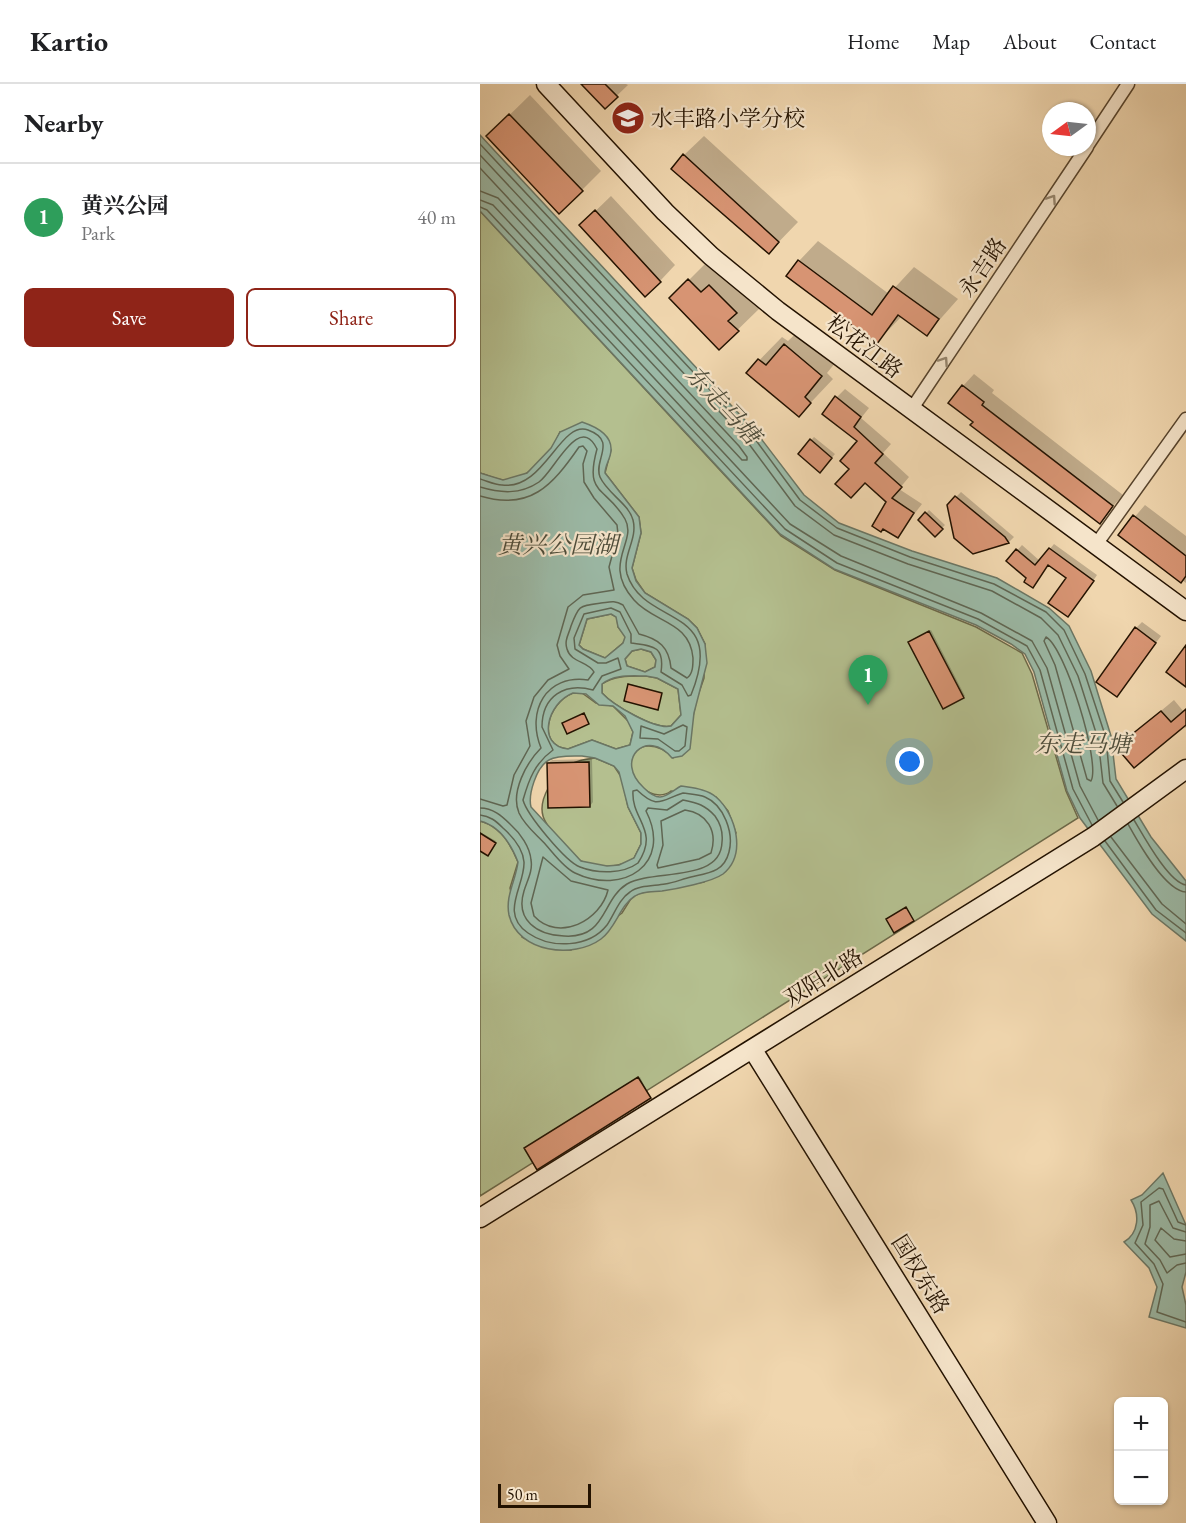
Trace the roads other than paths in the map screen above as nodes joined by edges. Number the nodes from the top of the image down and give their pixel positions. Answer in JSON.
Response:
{"nodes":[{"id":1,"x":546,"y":84,"type":"edge"},
{"id":2,"x":1128,"y":84,"type":"edge"},
{"id":3,"x":1096,"y":133,"type":"edge"},
{"id":4,"x":1081,"y":156,"type":"edge"},
{"id":5,"x":911,"y":410,"type":"junction"},
{"id":6,"x":1186,"y":419,"type":"edge"},
{"id":7,"x":1095,"y":546,"type":"junction"},
{"id":8,"x":1186,"y":611,"type":"edge"},
{"id":9,"x":1186,"y":769,"type":"edge"},
{"id":10,"x":753,"y":1050,"type":"junction"},
{"id":11,"x":480,"y":1218,"type":"edge"},
{"id":12,"x":1047,"y":1523,"type":"edge"}],
"edges":[{"from":1,"to":5,"type":"street","name":"松花江路"},
{"from":2,"to":3,"type":"street","name":"永吉路"},
{"from":5,"to":4,"type":"street","name":"永吉路","one_way":true},
{"from":5,"to":7,"type":"street","name":"松花江路"},
{"from":6,"to":7,"type":"street"},
{"from":7,"to":8,"type":"street","name":"松花江路"},
{"from":9,"to":10,"type":"street","name":"双阳北路"},
{"from":10,"to":11,"type":"street","name":"双阳北路"},
{"from":10,"to":12,"type":"street","name":"国权东路"}]}
